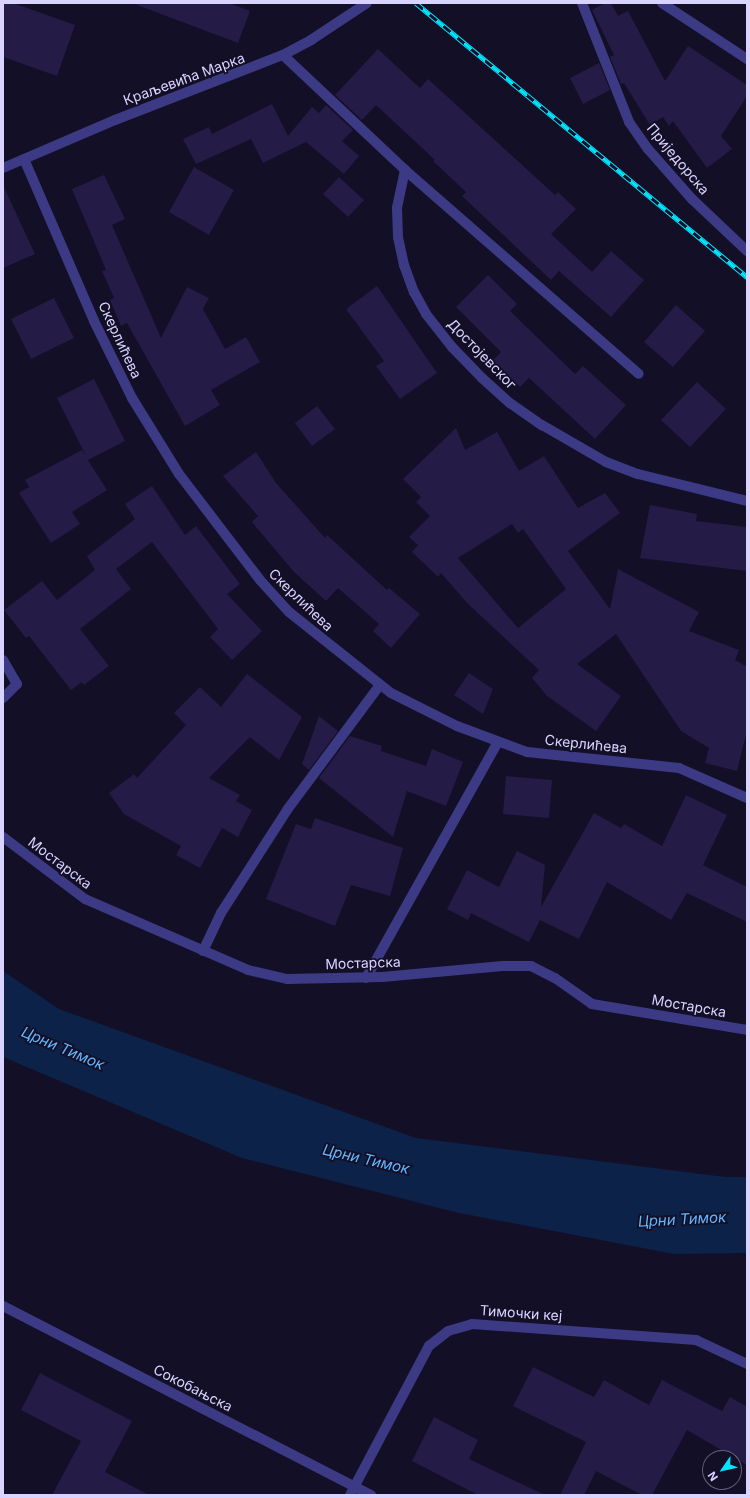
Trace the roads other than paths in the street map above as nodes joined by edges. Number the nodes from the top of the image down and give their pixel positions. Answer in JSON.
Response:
{"nodes":[{"id":1,"x":367,"y":3,"type":"edge"},
{"id":2,"x":582,"y":3,"type":"edge"},
{"id":3,"x":662,"y":3,"type":"edge"},
{"id":4,"x":283,"y":55,"type":"junction"},
{"id":5,"x":747,"y":59,"type":"edge"},
{"id":6,"x":24,"y":159,"type":"junction"},
{"id":7,"x":3,"y":168,"type":"edge"},
{"id":8,"x":405,"y":170,"type":"junction"},
{"id":9,"x":747,"y":251,"type":"edge"},
{"id":10,"x":639,"y":374,"type":"dead end"},
{"id":11,"x":747,"y":501,"type":"edge"},
{"id":12,"x":3,"y":660,"type":"edge"},
{"id":13,"x":380,"y":685,"type":"junction"},
{"id":14,"x":3,"y":698,"type":"edge"},
{"id":15,"x":498,"y":742,"type":"junction"},
{"id":16,"x":747,"y":798,"type":"edge"},
{"id":17,"x":3,"y":837,"type":"edge"},
{"id":18,"x":203,"y":951,"type":"junction"},
{"id":19,"x":366,"y":978,"type":"junction"},
{"id":20,"x":747,"y":1030,"type":"edge"},
{"id":21,"x":3,"y":1306,"type":"edge"},
{"id":22,"x":747,"y":1364,"type":"edge"},
{"id":23,"x":352,"y":1491,"type":"edge"},
{"id":24,"x":371,"y":1495,"type":"edge"}],
"edges":[{"from":1,"to":4,"type":"street","name":"Краљевића Марка"},
{"from":2,"to":9,"type":"street","name":"Приједорска"},
{"from":3,"to":5,"type":"street"},
{"from":4,"to":6,"type":"street","name":"Краљевића Марка"},
{"from":4,"to":8,"type":"street"},
{"from":6,"to":7,"type":"street","name":"Краљевића Марка"},
{"from":6,"to":13,"type":"street","name":"Скерлићева"},
{"from":8,"to":10,"type":"street"},
{"from":8,"to":11,"type":"street","name":"Достојевског"},
{"from":12,"to":14,"type":"street"},
{"from":13,"to":15,"type":"street","name":"Скерлићева"},
{"from":13,"to":18,"type":"street"},
{"from":15,"to":16,"type":"street","name":"Скерлићева"},
{"from":15,"to":19,"type":"street"},
{"from":17,"to":18,"type":"street","name":"Мостарска"},
{"from":18,"to":19,"type":"street","name":"Мостарска"},
{"from":19,"to":20,"type":"street","name":"Мостарска"},
{"from":21,"to":23,"type":"street","name":"Сокобањска"},
{"from":22,"to":23,"type":"street","name":"Тимочки кеј"},
{"from":23,"to":24,"type":"street","name":"Сокобањска"}]}
